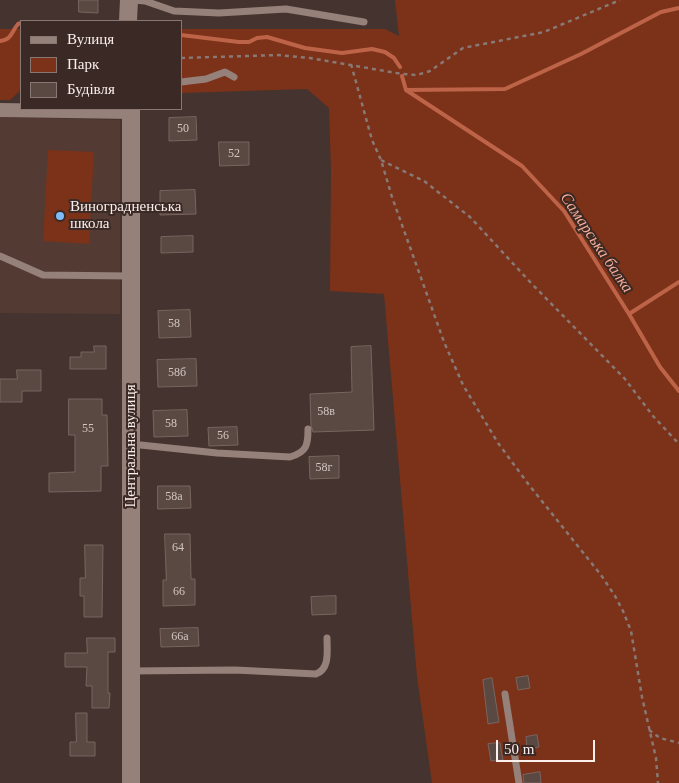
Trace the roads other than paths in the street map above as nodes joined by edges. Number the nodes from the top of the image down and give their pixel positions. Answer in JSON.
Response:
{"nodes":[{"id":1,"x":128,"y":0,"type":"edge"},
{"id":2,"x":133,"y":0,"type":"edge"},
{"id":3,"x":128,"y":20,"type":"edge"},
{"id":4,"x":364,"y":22,"type":"dead end"},
{"id":5,"x":234,"y":77,"type":"dead end"},
{"id":6,"x":182,"y":82,"type":"edge"},
{"id":7,"x":0,"y":110,"type":"edge"},
{"id":8,"x":131,"y":110,"type":"edge"},
{"id":9,"x":0,"y":256,"type":"edge"},
{"id":10,"x":130,"y":276,"type":"junction"},
{"id":11,"x":308,"y":429,"type":"dead end"},
{"id":12,"x":130,"y":444,"type":"junction"},
{"id":13,"x":327,"y":638,"type":"dead end"},
{"id":14,"x":131,"y":671,"type":"junction"},
{"id":15,"x":505,"y":694,"type":"dead end"},
{"id":16,"x":131,"y":783,"type":"edge"},
{"id":17,"x":519,"y":783,"type":"edge"}],
"edges":[{"from":1,"to":3,"type":"street"},
{"from":2,"to":4,"type":"lane"},
{"from":5,"to":6,"type":"lane"},
{"from":7,"to":8,"type":"street"},
{"from":8,"to":10,"type":"street","name":"Центральна вулиця"},
{"from":9,"to":10,"type":"lane"},
{"from":10,"to":12,"type":"street","name":"Центральна вулиця"},
{"from":11,"to":12,"type":"lane"},
{"from":12,"to":14,"type":"street","name":"Центральна вулиця"},
{"from":13,"to":14,"type":"lane"},
{"from":14,"to":16,"type":"street","name":"Центральна вулиця"},
{"from":15,"to":17,"type":"lane"}]}
